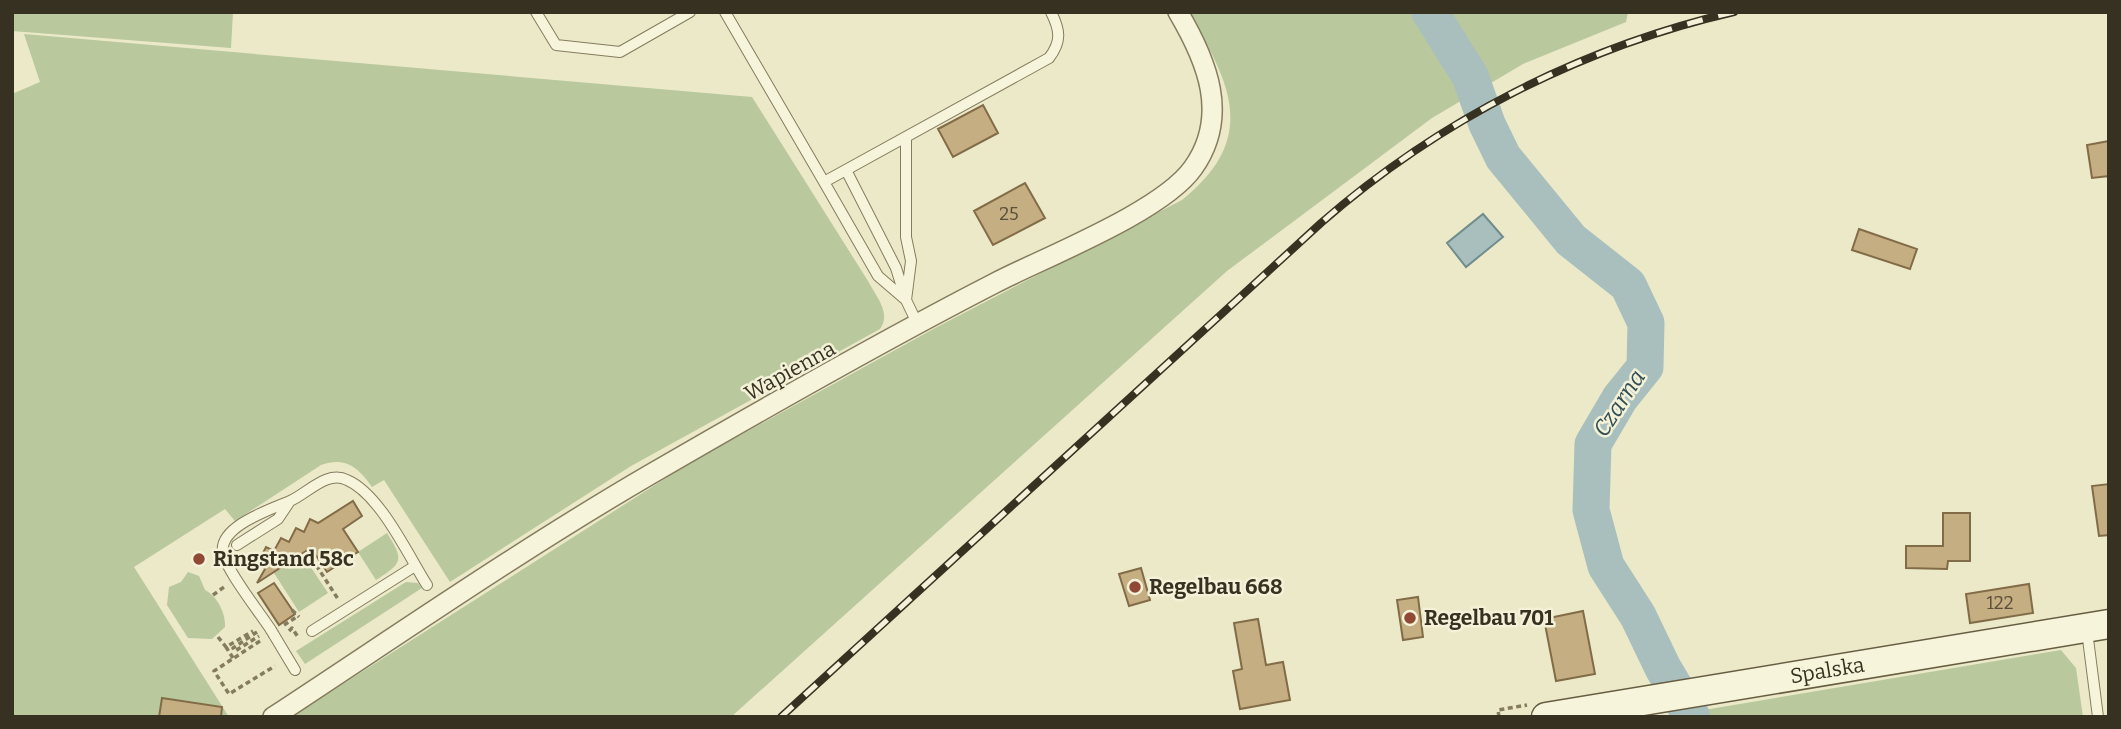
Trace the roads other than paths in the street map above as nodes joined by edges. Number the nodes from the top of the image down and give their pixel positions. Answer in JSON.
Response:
{"nodes":[{"id":1,"x":536,"y":12,"type":"edge"},
{"id":2,"x":690,"y":12,"type":"edge"},
{"id":3,"x":726,"y":12,"type":"edge"},
{"id":4,"x":1051,"y":12,"type":"edge"},
{"id":5,"x":1178,"y":12,"type":"edge"},
{"id":6,"x":906,"y":139,"type":"junction"},
{"id":7,"x":846,"y":170,"type":"junction"},
{"id":8,"x":824,"y":182,"type":"junction"},
{"id":9,"x":906,"y":300,"type":"junction"},
{"id":10,"x":919,"y":325,"type":"junction"},
{"id":11,"x":291,"y":501,"type":"junction"},
{"id":12,"x":237,"y":545,"type":"dead end"},
{"id":13,"x":415,"y":566,"type":"junction"},
{"id":14,"x":427,"y":585,"type":"dead end"},
{"id":15,"x":2097,"y":626,"type":"edge"},
{"id":16,"x":312,"y":631,"type":"dead end"},
{"id":17,"x":295,"y":670,"type":"dead end"},
{"id":18,"x":273,"y":717,"type":"edge"},
{"id":19,"x":1546,"y":717,"type":"edge"},
{"id":20,"x":2098,"y":717,"type":"edge"}],
"edges":[{"from":1,"to":2,"type":"lane"},
{"from":3,"to":8,"type":"lane"},
{"from":4,"to":6,"type":"lane"},
{"from":5,"to":10,"type":"street","name":"Wapienna"},
{"from":6,"to":7,"type":"lane"},
{"from":6,"to":9,"type":"lane"},
{"from":7,"to":8,"type":"lane"},
{"from":7,"to":9,"type":"lane"},
{"from":8,"to":9,"type":"lane"},
{"from":9,"to":10,"type":"lane"},
{"from":10,"to":18,"type":"street","name":"Wapienna"},
{"from":11,"to":12,"type":"lane"},
{"from":11,"to":13,"type":"lane"},
{"from":11,"to":17,"type":"lane"},
{"from":13,"to":14,"type":"lane"},
{"from":13,"to":16,"type":"lane"},
{"from":15,"to":19,"type":"street","name":"Spalska"},
{"from":15,"to":20,"type":"lane"}]}
